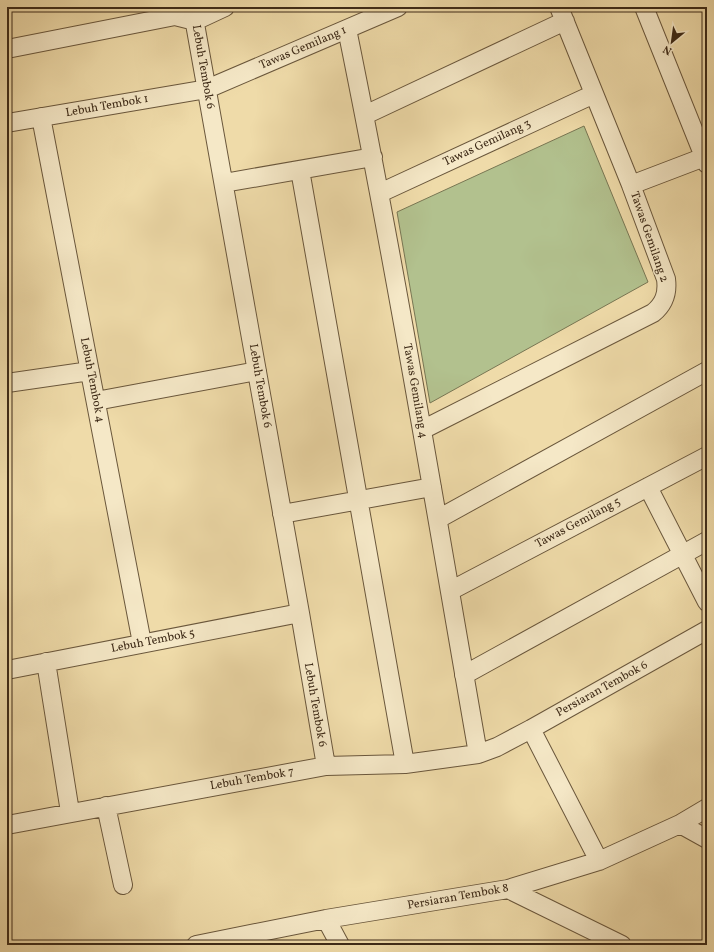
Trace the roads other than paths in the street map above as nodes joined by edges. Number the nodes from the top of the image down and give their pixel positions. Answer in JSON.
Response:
{"nodes":[{"id":1,"x":225,"y":7,"type":"edge"},
{"id":2,"x":398,"y":7,"type":"edge"},
{"id":3,"x":644,"y":7,"type":"edge"},
{"id":4,"x":194,"y":14,"type":"edge"},
{"id":5,"x":562,"y":14,"type":"edge"},
{"id":6,"x":347,"y":29,"type":"junction"},
{"id":7,"x":7,"y":49,"type":"edge"},
{"id":8,"x":207,"y":89,"type":"junction"},
{"id":9,"x":594,"y":94,"type":"junction"},
{"id":10,"x":365,"y":115,"type":"junction"},
{"id":11,"x":41,"y":117,"type":"junction"},
{"id":12,"x":7,"y":123,"type":"edge"},
{"id":13,"x":373,"y":157,"type":"junction"},
{"id":14,"x":706,"y":159,"type":"edge"},
{"id":15,"x":300,"y":170,"type":"junction"},
{"id":16,"x":224,"y":183,"type":"junction"},
{"id":17,"x":631,"y":185,"type":"junction"},
{"id":18,"x":380,"y":193,"type":"junction"},
{"id":19,"x":90,"y":371,"type":"junction"},
{"id":20,"x":257,"y":371,"type":"junction"},
{"id":21,"x":707,"y":371,"type":"edge"},
{"id":22,"x":7,"y":383,"type":"edge"},
{"id":23,"x":96,"y":401,"type":"junction"},
{"id":24,"x":422,"y":430,"type":"junction"},
{"id":25,"x":707,"y":456,"type":"edge"},
{"id":26,"x":432,"y":487,"type":"junction"},
{"id":27,"x":648,"y":487,"type":"junction"},
{"id":28,"x":359,"y":500,"type":"junction"},
{"id":29,"x":282,"y":514,"type":"junction"},
{"id":30,"x":438,"y":518,"type":"junction"},
{"id":31,"x":707,"y":542,"type":"edge"},
{"id":32,"x":682,"y":554,"type":"junction"},
{"id":33,"x":450,"y":591,"type":"junction"},
{"id":34,"x":707,"y":602,"type":"edge"},
{"id":35,"x":300,"y":613,"type":"junction"},
{"id":36,"x":707,"y":630,"type":"edge"},
{"id":37,"x":142,"y":644,"type":"junction"},
{"id":38,"x":46,"y":662,"type":"junction"},
{"id":39,"x":7,"y":670,"type":"edge"},
{"id":40,"x":464,"y":675,"type":"junction"},
{"id":41,"x":531,"y":729,"type":"junction"},
{"id":42,"x":497,"y":747,"type":"joint"},
{"id":43,"x":478,"y":754,"type":"junction"},
{"id":44,"x":405,"y":764,"type":"junction"},
{"id":45,"x":326,"y":766,"type":"junction"},
{"id":46,"x":106,"y":806,"type":"junction"},
{"id":47,"x":707,"y":808,"type":"edge"},
{"id":48,"x":70,"y":812,"type":"junction"},
{"id":49,"x":680,"y":824,"type":"junction"},
{"id":50,"x":7,"y":825,"type":"edge"},
{"id":51,"x":707,"y":838,"type":"edge"},
{"id":52,"x":599,"y":861,"type":"junction"},
{"id":53,"x":123,"y":885,"type":"dead end"},
{"id":54,"x":508,"y":889,"type":"junction"},
{"id":55,"x":326,"y":919,"type":"junction"},
{"id":56,"x":196,"y":945,"type":"edge"},
{"id":57,"x":340,"y":945,"type":"edge"},
{"id":58,"x":622,"y":945,"type":"edge"}],
"edges":[{"from":1,"to":4,"type":"street"},
{"from":2,"to":6,"type":"street","name":"Tawas Gemilang 1"},
{"from":3,"to":14,"type":"street"},
{"from":4,"to":7,"type":"street"},
{"from":4,"to":8,"type":"street","name":"Lebuh Tembok 6"},
{"from":5,"to":9,"type":"street","name":"Tawas Gemilang 2"},
{"from":5,"to":10,"type":"street"},
{"from":6,"to":8,"type":"street","name":"Tawas Gemilang 1"},
{"from":6,"to":10,"type":"street","name":"Tawas Gemilang 4"},
{"from":8,"to":11,"type":"street","name":"Lebuh Tembok 1"},
{"from":8,"to":16,"type":"street","name":"Lebuh Tembok 6"},
{"from":9,"to":17,"type":"street","name":"Tawas Gemilang 2"},
{"from":9,"to":18,"type":"street","name":"Tawas Gemilang 3"},
{"from":10,"to":13,"type":"street","name":"Tawas Gemilang 4"},
{"from":11,"to":12,"type":"street","name":"Lebuh Tembok 1"},
{"from":11,"to":19,"type":"street","name":"Lebuh Tembok 4"},
{"from":13,"to":15,"type":"street"},
{"from":13,"to":18,"type":"street","name":"Tawas Gemilang 4"},
{"from":14,"to":17,"type":"street"},
{"from":15,"to":16,"type":"street"},
{"from":15,"to":28,"type":"street"},
{"from":16,"to":20,"type":"street","name":"Lebuh Tembok 6"},
{"from":17,"to":24,"type":"street","name":"Tawas Gemilang 2"},
{"from":18,"to":24,"type":"street","name":"Tawas Gemilang 4"},
{"from":19,"to":22,"type":"street"},
{"from":19,"to":23,"type":"street","name":"Lebuh Tembok 4"},
{"from":20,"to":23,"type":"street"},
{"from":20,"to":29,"type":"street","name":"Lebuh Tembok 6"},
{"from":21,"to":30,"type":"street"},
{"from":23,"to":37,"type":"street","name":"Lebuh Tembok 4"},
{"from":24,"to":26,"type":"street","name":"Tawas Gemilang 4"},
{"from":25,"to":27,"type":"street","name":"Tawas Gemilang 5"},
{"from":26,"to":28,"type":"street"},
{"from":26,"to":30,"type":"street","name":"Tawas Gemilang 4"},
{"from":27,"to":32,"type":"street"},
{"from":27,"to":33,"type":"street","name":"Tawas Gemilang 5"},
{"from":28,"to":29,"type":"street"},
{"from":28,"to":44,"type":"street"},
{"from":29,"to":35,"type":"street","name":"Lebuh Tembok 6"},
{"from":30,"to":33,"type":"street","name":"Tawas Gemilang 4"},
{"from":31,"to":32,"type":"street"},
{"from":32,"to":34,"type":"street"},
{"from":32,"to":40,"type":"street"},
{"from":33,"to":40,"type":"street","name":"Tawas Gemilang 4"},
{"from":35,"to":37,"type":"street","name":"Lebuh Tembok 5"},
{"from":35,"to":45,"type":"street","name":"Lebuh Tembok 6"},
{"from":36,"to":41,"type":"street","name":"Persiaran Tembok 6"},
{"from":37,"to":38,"type":"street","name":"Lebuh Tembok 5"},
{"from":38,"to":39,"type":"street","name":"Lebuh Tembok 5"},
{"from":38,"to":48,"type":"street"},
{"from":40,"to":43,"type":"street","name":"Tawas Gemilang 4"},
{"from":41,"to":42,"type":"street","name":"Persiaran Tembok 6"},
{"from":41,"to":52,"type":"street"},
{"from":42,"to":43,"type":"street","name":"Lebuh Tembok 7"},
{"from":43,"to":44,"type":"street","name":"Lebuh Tembok 7"},
{"from":44,"to":45,"type":"street","name":"Lebuh Tembok 7"},
{"from":45,"to":46,"type":"street","name":"Lebuh Tembok 7"},
{"from":46,"to":48,"type":"street","name":"Lebuh Tembok 7"},
{"from":46,"to":53,"type":"street"},
{"from":47,"to":49,"type":"street","name":"Persiaran Tembok 8"},
{"from":48,"to":50,"type":"street","name":"Lebuh Tembok 7"},
{"from":49,"to":51,"type":"street"},
{"from":49,"to":52,"type":"street","name":"Persiaran Tembok 8"},
{"from":52,"to":54,"type":"street","name":"Persiaran Tembok 8"},
{"from":54,"to":55,"type":"street","name":"Persiaran Tembok 8"},
{"from":54,"to":58,"type":"street"},
{"from":55,"to":56,"type":"street","name":"Persiaran Tembok 8"},
{"from":55,"to":57,"type":"street"}]}
